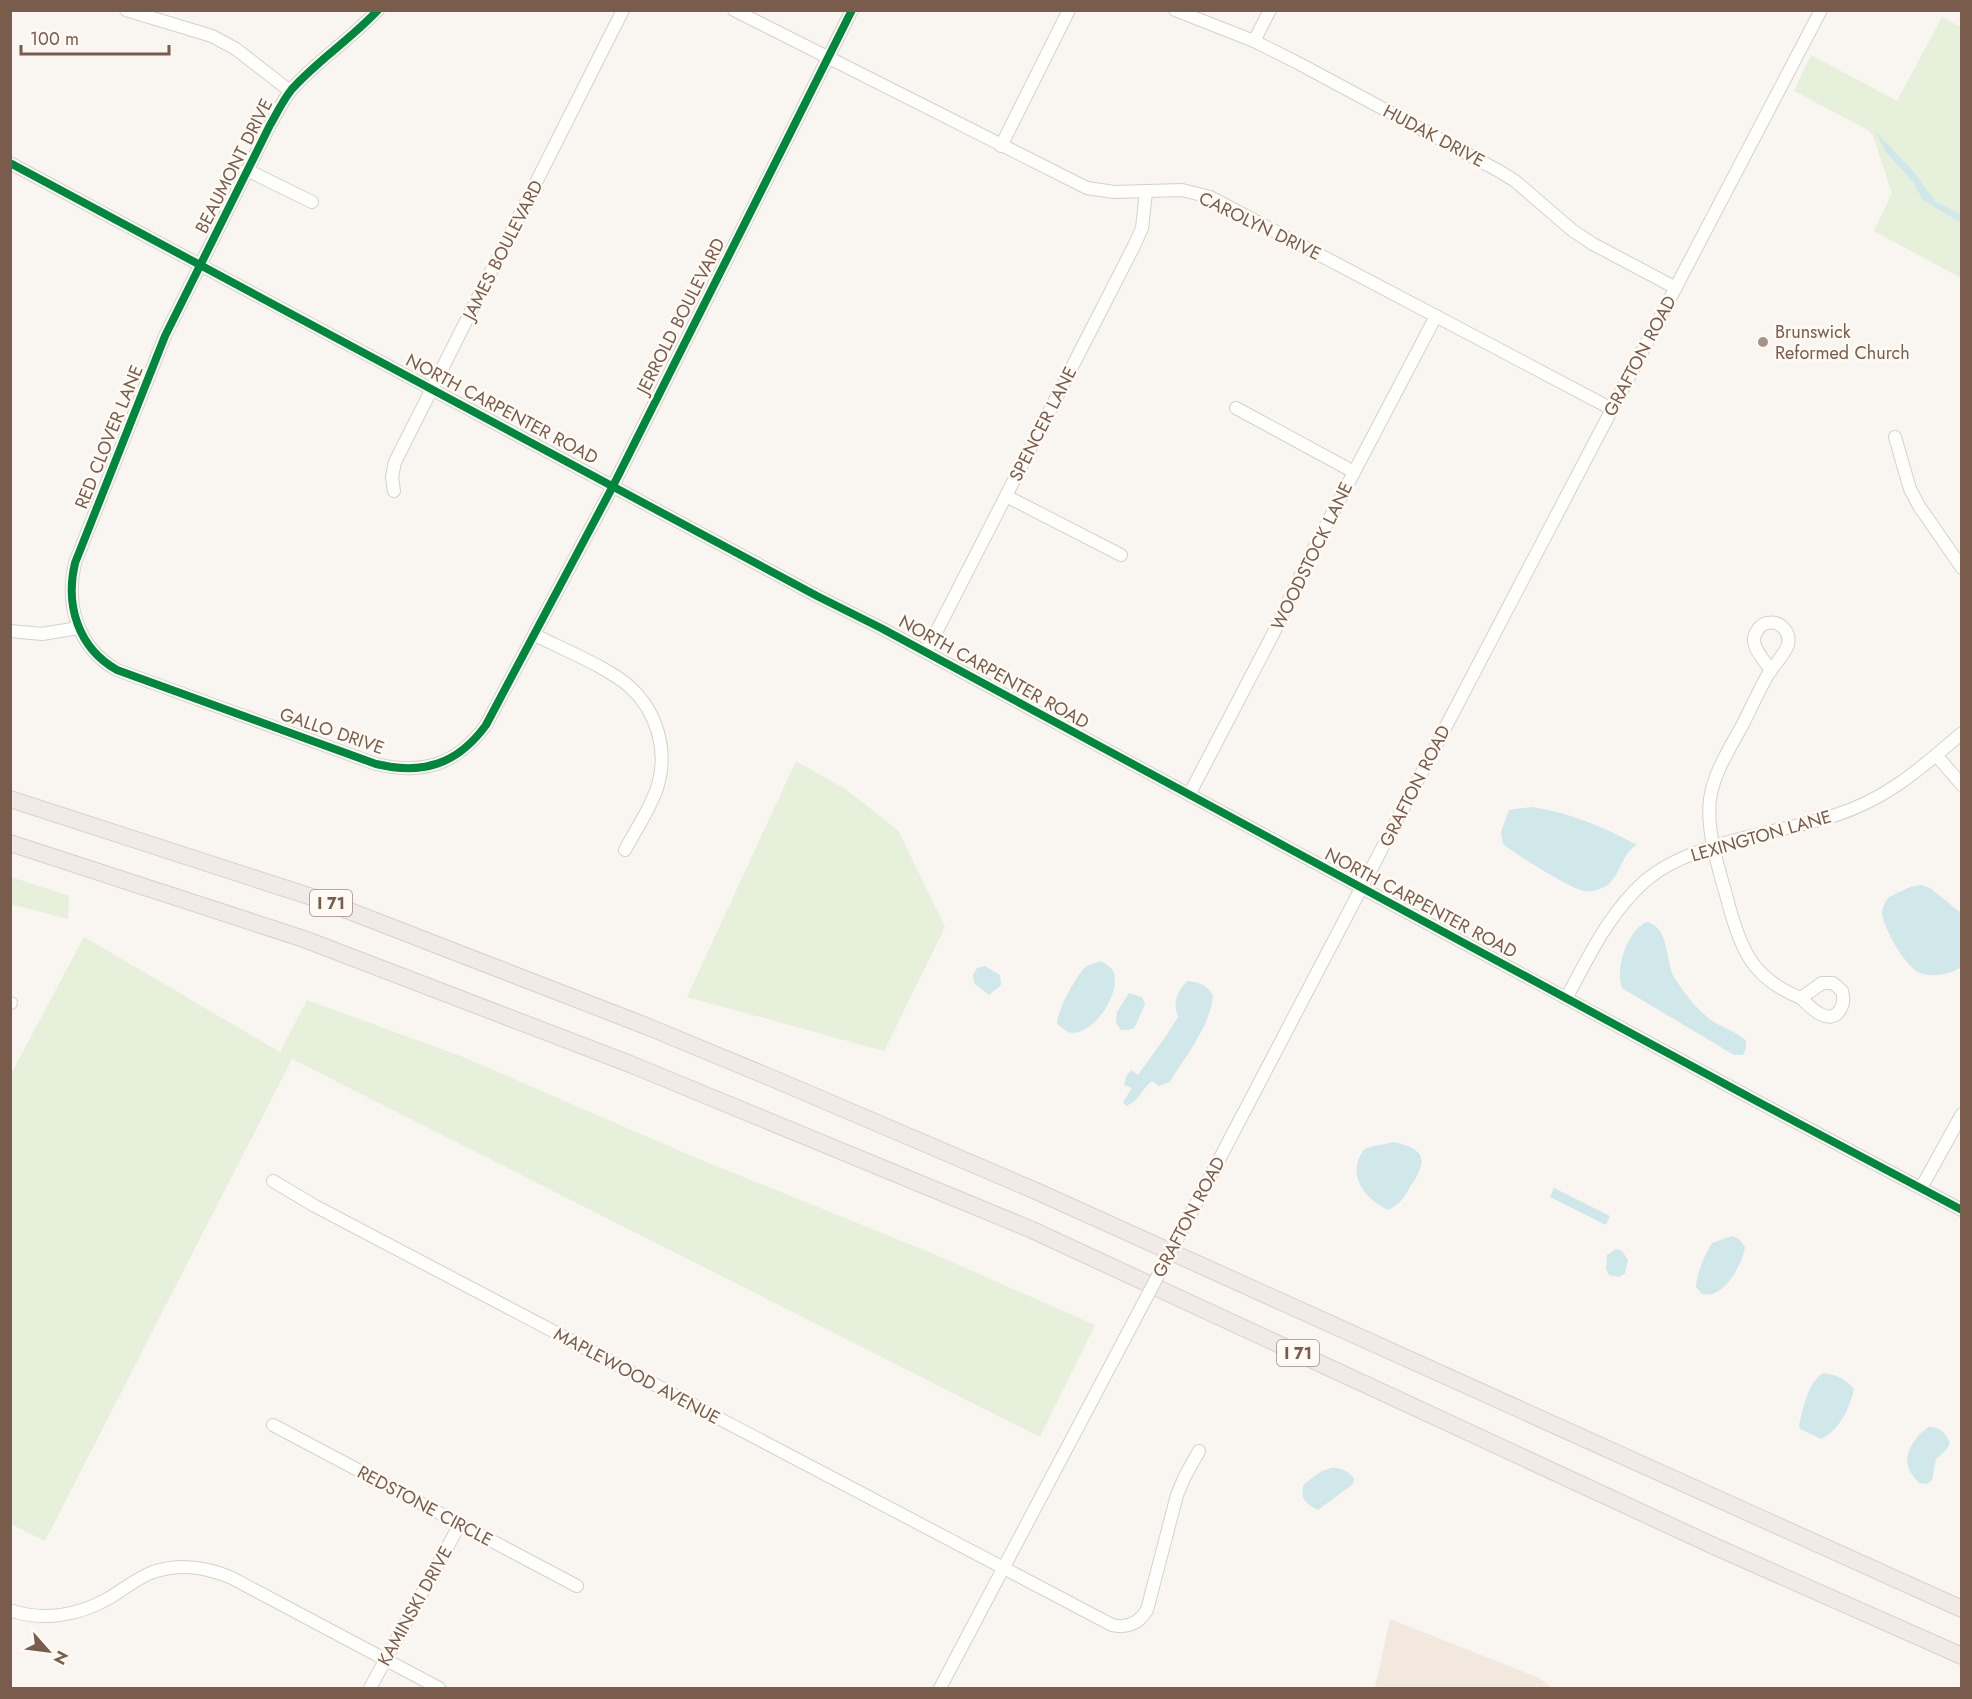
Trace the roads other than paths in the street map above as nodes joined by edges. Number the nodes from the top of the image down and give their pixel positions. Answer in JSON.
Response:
{"nodes":[{"id":1,"x":126,"y":10,"type":"edge"},
{"id":2,"x":378,"y":10,"type":"edge"},
{"id":3,"x":623,"y":10,"type":"edge"},
{"id":4,"x":734,"y":10,"type":"edge"},
{"id":5,"x":852,"y":10,"type":"edge"},
{"id":6,"x":1069,"y":10,"type":"edge"},
{"id":7,"x":1176,"y":10,"type":"edge"},
{"id":8,"x":1270,"y":10,"type":"edge"},
{"id":9,"x":1821,"y":10,"type":"edge"},
{"id":10,"x":1254,"y":41,"type":"junction"},
{"id":11,"x":828,"y":58,"type":"junction"},
{"id":12,"x":291,"y":91,"type":"junction"},
{"id":13,"x":1001,"y":146,"type":"junction"},
{"id":14,"x":10,"y":164,"type":"edge"},
{"id":15,"x":247,"y":170,"type":"junction"},
{"id":16,"x":1146,"y":192,"type":"junction"},
{"id":17,"x":312,"y":202,"type":"dead end"},
{"id":18,"x":201,"y":265,"type":"junction"},
{"id":19,"x":1676,"y":288,"type":"junction"},
{"id":20,"x":1436,"y":316,"type":"junction"},
{"id":21,"x":433,"y":389,"type":"junction"},
{"id":22,"x":1236,"y":408,"type":"dead end"},
{"id":23,"x":1612,"y":409,"type":"junction"},
{"id":24,"x":1895,"y":437,"type":"dead end"},
{"id":25,"x":1354,"y":471,"type":"junction"},
{"id":26,"x":613,"y":486,"type":"junction"},
{"id":27,"x":394,"y":491,"type":"dead end"},
{"id":28,"x":1006,"y":496,"type":"junction"},
{"id":29,"x":1121,"y":555,"type":"dead end"},
{"id":30,"x":1962,"y":568,"type":"edge"},
{"id":31,"x":78,"y":628,"type":"junction"},
{"id":32,"x":10,"y":631,"type":"edge"},
{"id":33,"x":535,"y":634,"type":"junction"},
{"id":34,"x":926,"y":652,"type":"junction"},
{"id":35,"x":1771,"y":670,"type":"dead end"},
{"id":36,"x":1962,"y":733,"type":"edge"},
{"id":37,"x":1936,"y":755,"type":"junction"},
{"id":38,"x":1962,"y":785,"type":"edge"},
{"id":39,"x":1189,"y":795,"type":"junction"},
{"id":40,"x":10,"y":798,"type":"edge"},
{"id":41,"x":10,"y":843,"type":"edge"},
{"id":42,"x":1714,"y":848,"type":"junction"},
{"id":43,"x":625,"y":850,"type":"dead end"},
{"id":44,"x":1362,"y":888,"type":"junction"},
{"id":45,"x":1567,"y":998,"type":"junction"},
{"id":46,"x":1801,"y":998,"type":"dead end"},
{"id":47,"x":1962,"y":1114,"type":"edge"},
{"id":48,"x":273,"y":1181,"type":"dead end"},
{"id":49,"x":1921,"y":1188,"type":"junction"},
{"id":50,"x":1962,"y":1210,"type":"edge"},
{"id":51,"x":273,"y":1425,"type":"dead end"},
{"id":52,"x":1199,"y":1451,"type":"dead end"},
{"id":53,"x":460,"y":1524,"type":"junction"},
{"id":54,"x":1003,"y":1569,"type":"junction"},
{"id":55,"x":578,"y":1586,"type":"dead end"},
{"id":56,"x":1962,"y":1609,"type":"edge"},
{"id":57,"x":10,"y":1610,"type":"edge"},
{"id":58,"x":1962,"y":1656,"type":"edge"},
{"id":59,"x":386,"y":1660,"type":"junction"},
{"id":60,"x":370,"y":1689,"type":"edge"},
{"id":61,"x":439,"y":1689,"type":"edge"},
{"id":62,"x":940,"y":1689,"type":"edge"}],
"edges":[{"from":1,"to":12,"type":"street"},
{"from":2,"to":12,"type":"street","name":"BEAUMONT DRIVE"},
{"from":3,"to":21,"type":"street","name":"JAMES BOULEVARD"},
{"from":4,"to":11,"type":"street","name":"CAROLYN DRIVE"},
{"from":5,"to":11,"type":"street","name":"JERROLD BOULEVARD"},
{"from":6,"to":13,"type":"street"},
{"from":7,"to":10,"type":"street","name":"HUDAK DRIVE"},
{"from":8,"to":10,"type":"street"},
{"from":9,"to":19,"type":"street","name":"GRAFTON ROAD"},
{"from":10,"to":19,"type":"street","name":"HUDAK DRIVE"},
{"from":11,"to":13,"type":"street","name":"CAROLYN DRIVE"},
{"from":11,"to":26,"type":"street","name":"JERROLD BOULEVARD"},
{"from":12,"to":15,"type":"street","name":"BEAUMONT DRIVE"},
{"from":13,"to":16,"type":"street","name":"CAROLYN DRIVE"},
{"from":14,"to":18,"type":"street","name":"NORTH CARPENTER ROAD"},
{"from":15,"to":17,"type":"street"},
{"from":15,"to":18,"type":"street","name":"BEAUMONT DRIVE"},
{"from":16,"to":20,"type":"street","name":"CAROLYN DRIVE"},
{"from":16,"to":28,"type":"street","name":"SPENCER LANE"},
{"from":18,"to":21,"type":"street","name":"NORTH CARPENTER ROAD"},
{"from":18,"to":31,"type":"street","name":"RED CLOVER LANE"},
{"from":19,"to":23,"type":"street","name":"GRAFTON ROAD"},
{"from":20,"to":23,"type":"street","name":"CAROLYN DRIVE"},
{"from":20,"to":25,"type":"street","name":"WOODSTOCK LANE"},
{"from":21,"to":26,"type":"street","name":"NORTH CARPENTER ROAD"},
{"from":21,"to":27,"type":"street","name":"JAMES BOULEVARD"},
{"from":22,"to":25,"type":"street"},
{"from":23,"to":44,"type":"street","name":"GRAFTON ROAD"},
{"from":24,"to":30,"type":"street"},
{"from":25,"to":39,"type":"street","name":"WOODSTOCK LANE"},
{"from":26,"to":33,"type":"street","name":"JERROLD BOULEVARD"},
{"from":26,"to":34,"type":"street","name":"NORTH CARPENTER ROAD"},
{"from":28,"to":29,"type":"street"},
{"from":28,"to":34,"type":"street","name":"SPENCER LANE"},
{"from":31,"to":32,"type":"street"},
{"from":31,"to":33,"type":"street","name":"GALLO DRIVE"},
{"from":33,"to":43,"type":"street"},
{"from":34,"to":39,"type":"street","name":"NORTH CARPENTER ROAD"},
{"from":35,"to":42,"type":"street"},
{"from":36,"to":37,"type":"street","name":"LEXINGTON LANE"},
{"from":37,"to":38,"type":"street"},
{"from":37,"to":42,"type":"street","name":"LEXINGTON LANE"},
{"from":39,"to":44,"type":"street","name":"NORTH CARPENTER ROAD"},
{"from":40,"to":56,"type":"highway","number":"I 71"},
{"from":41,"to":58,"type":"highway","number":"I 71"},
{"from":42,"to":45,"type":"street","name":"LEXINGTON LANE"},
{"from":42,"to":46,"type":"street"},
{"from":44,"to":45,"type":"street","name":"NORTH CARPENTER ROAD"},
{"from":44,"to":54,"type":"street","name":"GRAFTON ROAD","bridge":true},
{"from":45,"to":49,"type":"street","name":"NORTH CARPENTER ROAD"},
{"from":47,"to":49,"type":"street"},
{"from":48,"to":54,"type":"street","name":"MAPLEWOOD AVENUE"},
{"from":49,"to":50,"type":"street","name":"NORTH CARPENTER ROAD"},
{"from":51,"to":53,"type":"street","name":"REDSTONE CIRCLE"},
{"from":52,"to":54,"type":"street","name":"MAPLEWOOD AVENUE"},
{"from":53,"to":55,"type":"street","name":"REDSTONE CIRCLE"},
{"from":53,"to":59,"type":"street","name":"KAMINSKI DRIVE"},
{"from":54,"to":62,"type":"street","name":"GRAFTON ROAD"},
{"from":57,"to":59,"type":"street"},
{"from":59,"to":60,"type":"street","name":"KAMINSKI DRIVE"},
{"from":59,"to":61,"type":"street"}]}
